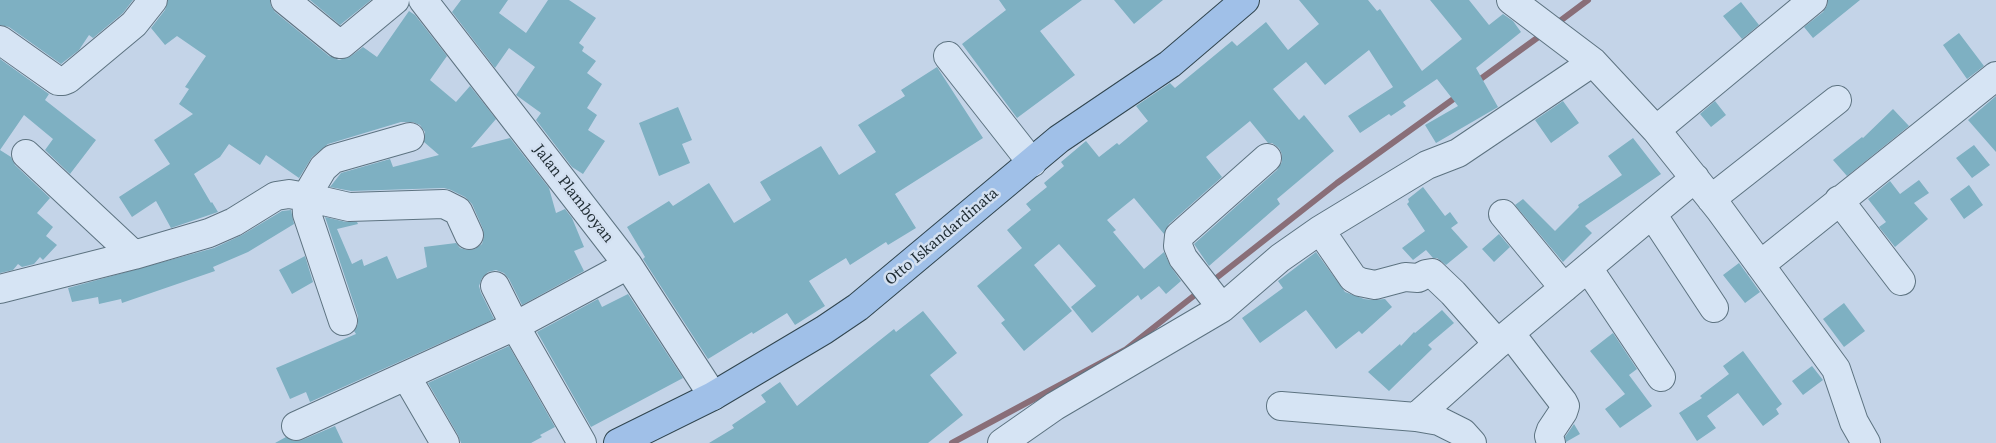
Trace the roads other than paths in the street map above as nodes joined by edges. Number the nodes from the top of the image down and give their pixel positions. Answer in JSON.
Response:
{"nodes":[{"id":1,"x":153,"y":0,"type":"edge"},
{"id":2,"x":285,"y":0,"type":"edge"},
{"id":3,"x":395,"y":0,"type":"edge"},
{"id":4,"x":422,"y":0,"type":"edge"},
{"id":5,"x":1245,"y":0,"type":"edge"},
{"id":6,"x":1511,"y":0,"type":"edge"},
{"id":7,"x":1813,"y":0,"type":"edge"},
{"id":8,"x":0,"y":40,"type":"edge"},
{"id":9,"x":948,"y":56,"type":"dead end"},
{"id":10,"x":1588,"y":57,"type":"junction"},
{"id":11,"x":1996,"y":76,"type":"edge"},
{"id":12,"x":1837,"y":100,"type":"dead end"},
{"id":13,"x":1656,"y":130,"type":"junction"},
{"id":14,"x":410,"y":138,"type":"dead end"},
{"id":15,"x":26,"y":154,"type":"dead end"},
{"id":16,"x":1267,"y":158,"type":"dead end"},
{"id":17,"x":1032,"y":163,"type":"junction"},
{"id":18,"x":1695,"y":178,"type":"junction"},
{"id":19,"x":306,"y":197,"type":"junction"},
{"id":20,"x":1711,"y":199,"type":"junction"},
{"id":21,"x":1839,"y":200,"type":"junction"},
{"id":22,"x":1503,"y":214,"type":"dead end"},
{"id":23,"x":1652,"y":214,"type":"junction"},
{"id":24,"x":1320,"y":230,"type":"junction"},
{"id":25,"x":469,"y":235,"type":"dead end"},
{"id":26,"x":134,"y":255,"type":"junction"},
{"id":27,"x":628,"y":265,"type":"junction"},
{"id":28,"x":1760,"y":265,"type":"junction"},
{"id":29,"x":1588,"y":268,"type":"junction"},
{"id":30,"x":1902,"y":281,"type":"dead end"},
{"id":31,"x":495,"y":286,"type":"dead end"},
{"id":32,"x":1564,"y":288,"type":"junction"},
{"id":33,"x":0,"y":289,"type":"edge"},
{"id":34,"x":1216,"y":301,"type":"junction"},
{"id":35,"x":1714,"y":308,"type":"dead end"},
{"id":36,"x":343,"y":321,"type":"dead end"},
{"id":37,"x":515,"y":326,"type":"junction"},
{"id":38,"x":1504,"y":338,"type":"junction"},
{"id":39,"x":406,"y":376,"type":"junction"},
{"id":40,"x":1661,"y":377,"type":"dead end"},
{"id":41,"x":713,"y":396,"type":"junction"},
{"id":42,"x":1281,"y":406,"type":"dead end"},
{"id":43,"x":1416,"y":416,"type":"junction"},
{"id":44,"x":296,"y":426,"type":"dead end"},
{"id":45,"x":445,"y":443,"type":"edge"},
{"id":46,"x":582,"y":443,"type":"edge"},
{"id":47,"x":618,"y":443,"type":"edge"},
{"id":48,"x":1002,"y":443,"type":"edge"},
{"id":49,"x":1472,"y":443,"type":"edge"},
{"id":50,"x":1551,"y":443,"type":"edge"},
{"id":51,"x":1866,"y":443,"type":"edge"}],
"edges":[{"from":1,"to":8,"type":"street"},
{"from":2,"to":3,"type":"street"},
{"from":4,"to":27,"type":"street","name":"Jalan Plamboyan"},
{"from":5,"to":17,"type":"main road","name":"Otto Iskandardinata"},
{"from":6,"to":10,"type":"street"},
{"from":7,"to":13,"type":"street"},
{"from":9,"to":17,"type":"street"},
{"from":10,"to":13,"type":"street"},
{"from":10,"to":24,"type":"street"},
{"from":11,"to":21,"type":"street"},
{"from":12,"to":20,"type":"street"},
{"from":13,"to":18,"type":"street"},
{"from":14,"to":19,"type":"street"},
{"from":15,"to":26,"type":"street"},
{"from":16,"to":34,"type":"street"},
{"from":17,"to":41,"type":"main road","name":"Otto Iskandardinata"},
{"from":18,"to":20,"type":"street"},
{"from":18,"to":23,"type":"street"},
{"from":19,"to":25,"type":"street"},
{"from":19,"to":26,"type":"street"},
{"from":19,"to":36,"type":"street"},
{"from":20,"to":28,"type":"street"},
{"from":21,"to":28,"type":"street"},
{"from":21,"to":30,"type":"street"},
{"from":22,"to":32,"type":"street"},
{"from":23,"to":29,"type":"street"},
{"from":23,"to":35,"type":"street"},
{"from":24,"to":34,"type":"street"},
{"from":24,"to":38,"type":"street"},
{"from":26,"to":33,"type":"street"},
{"from":27,"to":37,"type":"street"},
{"from":27,"to":41,"type":"street","name":"Jalan Plamboyan"},
{"from":28,"to":51,"type":"street"},
{"from":29,"to":32,"type":"street"},
{"from":29,"to":40,"type":"street"},
{"from":31,"to":37,"type":"street"},
{"from":32,"to":38,"type":"street"},
{"from":34,"to":48,"type":"street"},
{"from":37,"to":39,"type":"street"},
{"from":37,"to":46,"type":"street"},
{"from":38,"to":43,"type":"street"},
{"from":38,"to":50,"type":"street"},
{"from":39,"to":44,"type":"street"},
{"from":39,"to":45,"type":"street"},
{"from":41,"to":47,"type":"main road","name":"Otto Iskandardinata"},
{"from":42,"to":43,"type":"street"},
{"from":43,"to":49,"type":"street"}]}
